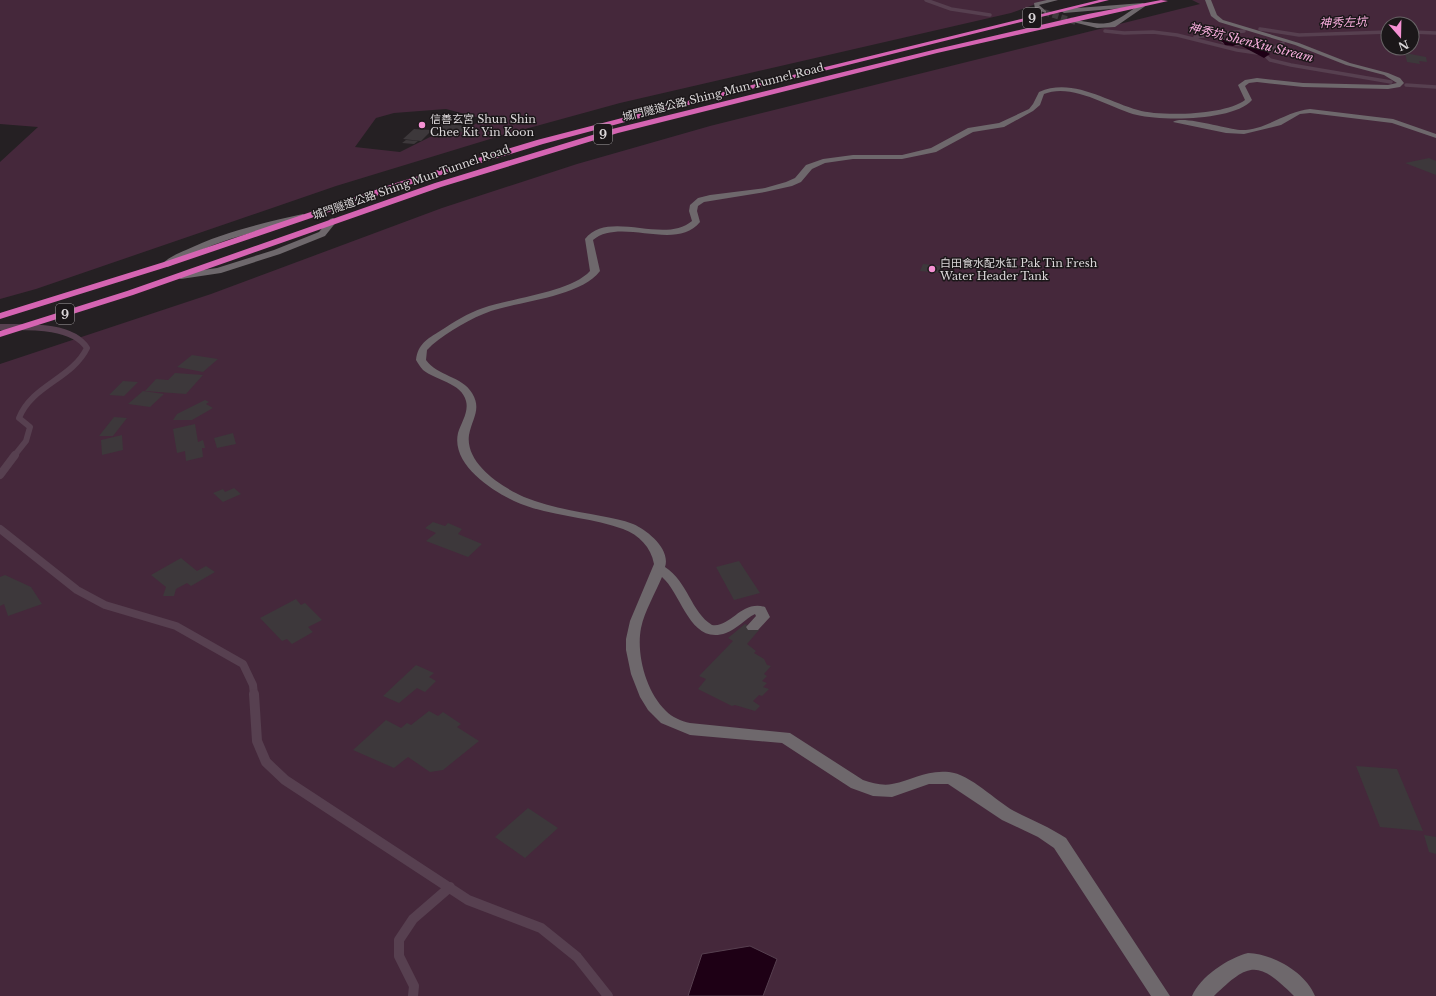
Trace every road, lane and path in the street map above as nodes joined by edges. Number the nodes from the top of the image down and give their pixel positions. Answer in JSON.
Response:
{"nodes":[{"id":1,"x":1055,"y":0,"type":"edge"},
{"id":2,"x":1106,"y":0,"type":"edge"},
{"id":3,"x":1120,"y":0,"type":"edge"},
{"id":4,"x":1208,"y":0,"type":"edge"},
{"id":5,"x":1164,"y":1,"type":"dead end"},
{"id":6,"x":1143,"y":5,"type":"junction"},
{"id":7,"x":1107,"y":7,"type":"junction"},
{"id":8,"x":1064,"y":11,"type":"junction"},
{"id":9,"x":1044,"y":12,"type":"dead end"},
{"id":10,"x":1088,"y":16,"type":"junction"},
{"id":11,"x":1076,"y":22,"type":"tunnel mouth"},
{"id":12,"x":1298,"y":44,"type":"junction"},
{"id":13,"x":1346,"y":55,"type":"dead end"},
{"id":14,"x":1121,"y":108,"type":"junction"},
{"id":15,"x":1436,"y":136,"type":"edge"},
{"id":16,"x":305,"y":216,"type":"joint"},
{"id":17,"x":333,"y":221,"type":"joint"},
{"id":18,"x":167,"y":264,"type":"joint"},
{"id":19,"x":181,"y":276,"type":"joint"},
{"id":20,"x":0,"y":316,"type":"edge"},
{"id":21,"x":0,"y":334,"type":"edge"},
{"id":22,"x":659,"y":569,"type":"junction"},
{"id":23,"x":753,"y":627,"type":"dead end"},
{"id":24,"x":1161,"y":996,"type":"edge"},
{"id":25,"x":1201,"y":996,"type":"edge"},
{"id":26,"x":1306,"y":996,"type":"edge"}],
"edges":[{"from":1,"to":9,"type":"lane"},
{"from":2,"to":8,"type":"highway","name":"城門隧道公路 Shing Mun Tunnel Road","number":"9"},
{"from":3,"to":7,"type":"lane"},
{"from":4,"to":12,"type":"lane"},
{"from":5,"to":6,"type":"highway","name":"城門隧道公路 Shing Mun Tunnel Road","number":"9"},
{"from":6,"to":7,"type":"lane"},
{"from":6,"to":10,"type":"highway","name":"城門隧道公路 Shing Mun Tunnel Road","number":"9"},
{"from":6,"to":11,"type":"lane"},
{"from":7,"to":8,"type":"lane"},
{"from":7,"to":10,"type":"lane"},
{"from":8,"to":16,"type":"highway","name":"城門隧道公路 Shing Mun Tunnel Road","number":"9"},
{"from":10,"to":17,"type":"highway","name":"城門隧道公路 Shing Mun Tunnel Road","number":"9"},
{"from":12,"to":13,"type":"lane"},
{"from":12,"to":14,"type":"lane"},
{"from":14,"to":15,"type":"lane"},
{"from":14,"to":22,"type":"lane"},
{"from":16,"to":18,"type":"lane"},
{"from":17,"to":19,"type":"lane"},
{"from":18,"to":20,"type":"highway","number":"9"},
{"from":19,"to":21,"type":"highway","number":"9"},
{"from":22,"to":23,"type":"lane"},
{"from":22,"to":24,"type":"lane"},
{"from":25,"to":26,"type":"lane"}]}
